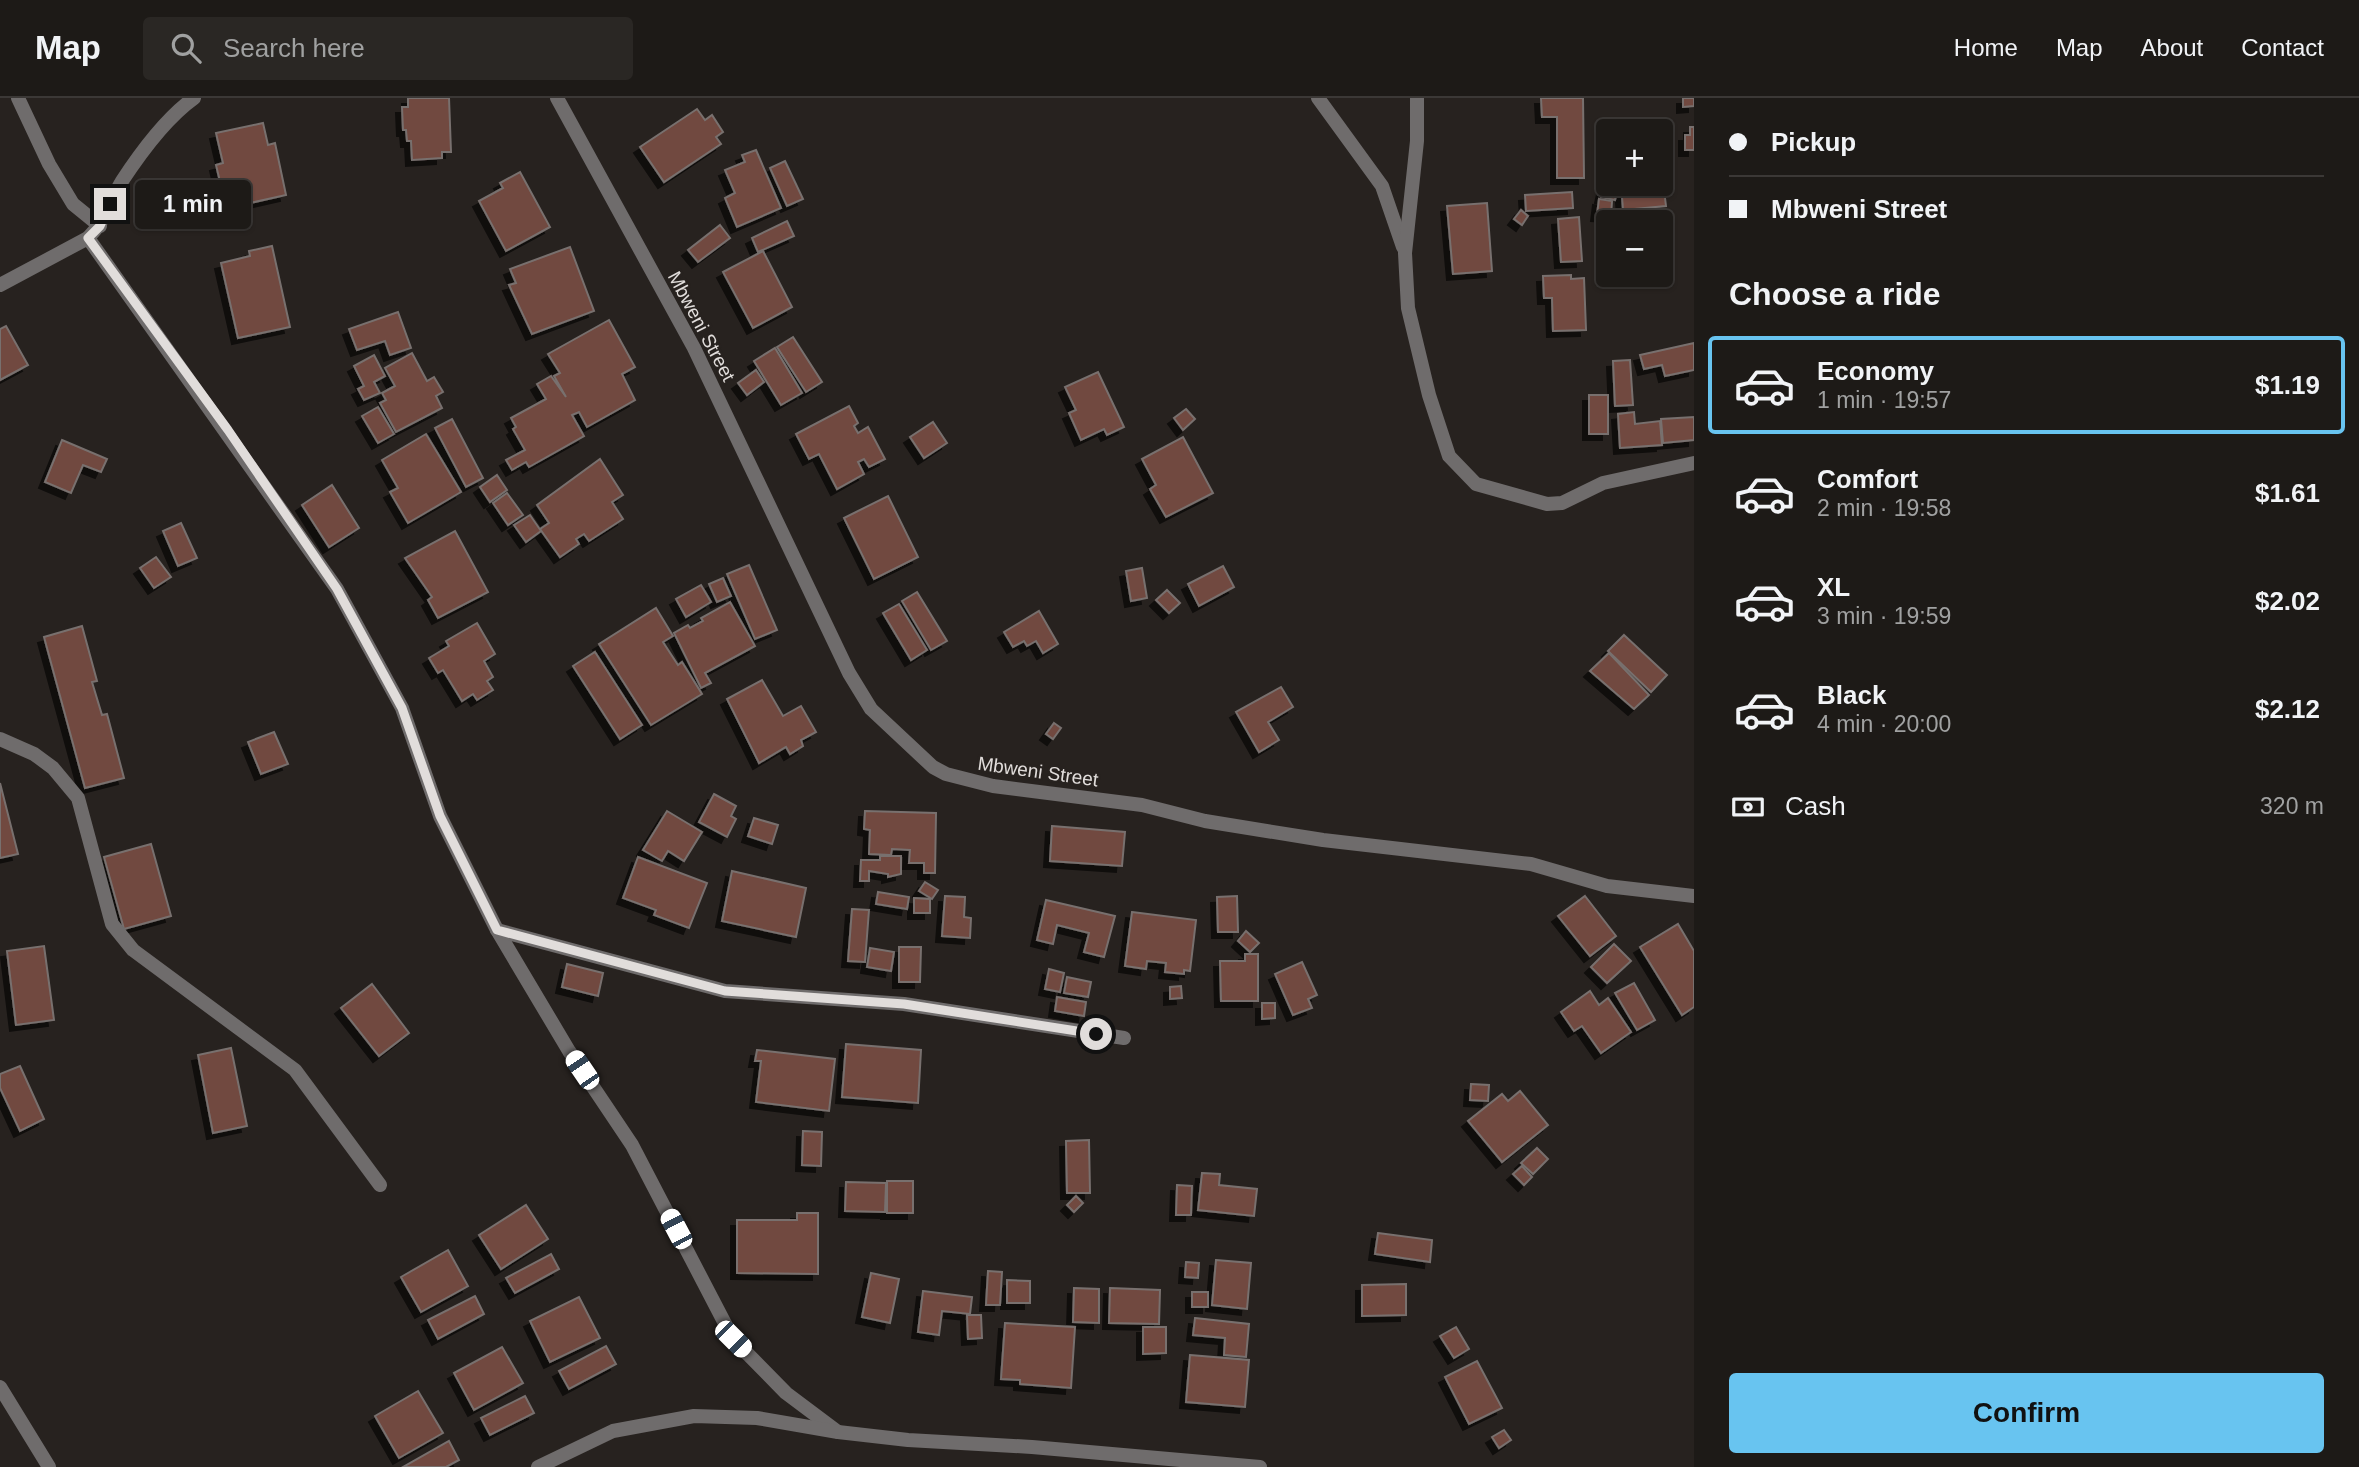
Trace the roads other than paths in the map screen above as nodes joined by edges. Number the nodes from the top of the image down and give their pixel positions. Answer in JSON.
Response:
{"nodes":[{"id":1,"x":18,"y":98,"type":"edge"},
{"id":2,"x":194,"y":98,"type":"edge"},
{"id":3,"x":557,"y":98,"type":"edge"},
{"id":4,"x":1318,"y":98,"type":"edge"},
{"id":5,"x":1417,"y":98,"type":"edge"},
{"id":6,"x":100,"y":226,"type":"junction"},
{"id":7,"x":88,"y":238,"type":"junction"},
{"id":8,"x":1405,"y":253,"type":"junction"},
{"id":9,"x":0,"y":285,"type":"edge"},
{"id":10,"x":1694,"y":463,"type":"edge"},
{"id":11,"x":0,"y":739,"type":"edge"},
{"id":12,"x":1694,"y":896,"type":"edge"},
{"id":13,"x":497,"y":930,"type":"junction"},
{"id":14,"x":1124,"y":1038,"type":"dead end"},
{"id":15,"x":380,"y":1185,"type":"dead end"},
{"id":16,"x":0,"y":1387,"type":"edge"},
{"id":17,"x":838,"y":1432,"type":"junction"},
{"id":18,"x":49,"y":1467,"type":"edge"},
{"id":19,"x":538,"y":1467,"type":"edge"},
{"id":20,"x":1260,"y":1467,"type":"edge"}],
"edges":[{"from":1,"to":6,"type":"street"},
{"from":2,"to":6,"type":"street"},
{"from":3,"to":12,"type":"street","name":"Mbweni Street"},
{"from":4,"to":8,"type":"street"},
{"from":5,"to":8,"type":"street"},
{"from":6,"to":7,"type":"street"},
{"from":7,"to":9,"type":"street"},
{"from":7,"to":13,"type":"street"},
{"from":8,"to":10,"type":"street"},
{"from":11,"to":15,"type":"street"},
{"from":13,"to":14,"type":"street"},
{"from":13,"to":17,"type":"street"},
{"from":16,"to":18,"type":"street"},
{"from":17,"to":19,"type":"street"},
{"from":17,"to":20,"type":"street"}]}
